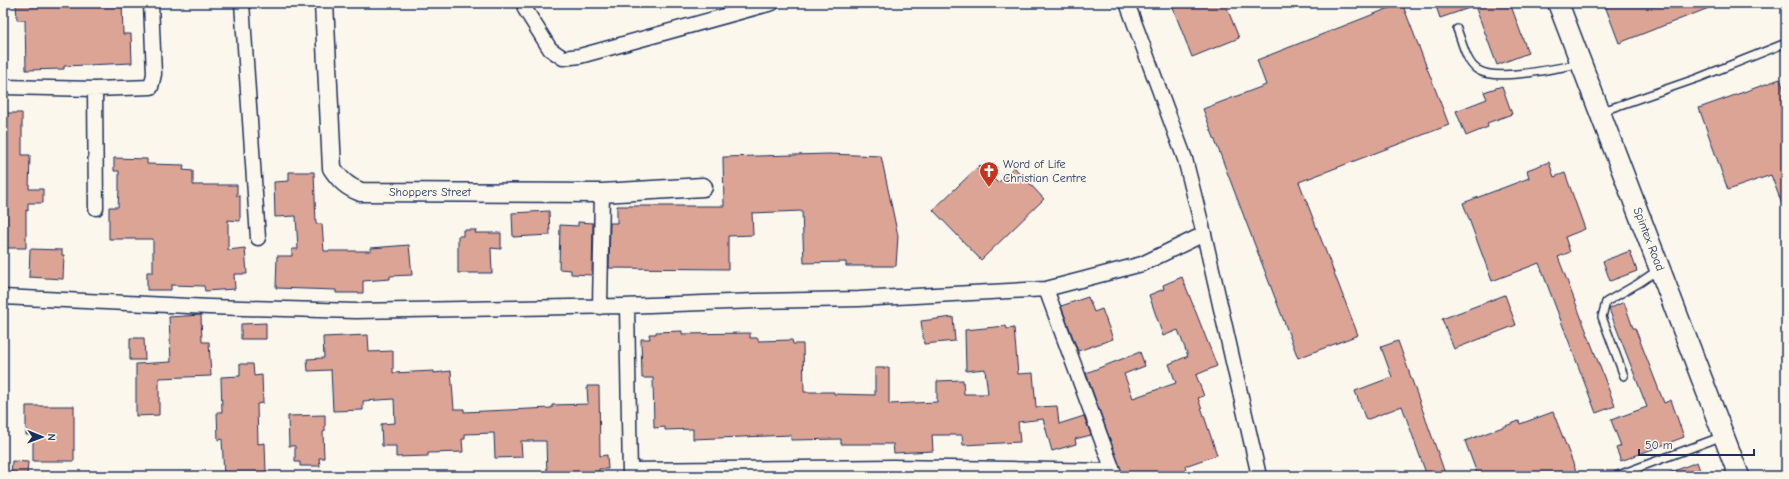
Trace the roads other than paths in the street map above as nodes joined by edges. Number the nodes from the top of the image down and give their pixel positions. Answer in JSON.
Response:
{"nodes":[{"id":1,"x":151,"y":3,"type":"edge"},
{"id":2,"x":242,"y":3,"type":"edge"},
{"id":3,"x":324,"y":3,"type":"edge"},
{"id":4,"x":525,"y":3,"type":"edge"},
{"id":5,"x":772,"y":3,"type":"edge"},
{"id":6,"x":1127,"y":3,"type":"edge"},
{"id":7,"x":1558,"y":3,"type":"edge"},
{"id":8,"x":1457,"y":29,"type":"dead end"},
{"id":9,"x":1786,"y":43,"type":"edge"},
{"id":10,"x":1582,"y":64,"type":"junction"},
{"id":11,"x":3,"y":87,"type":"edge"},
{"id":12,"x":95,"y":89,"type":"junction"},
{"id":13,"x":1600,"y":112,"type":"junction"},
{"id":14,"x":703,"y":187,"type":"dead end"},
{"id":15,"x":602,"y":193,"type":"junction"},
{"id":16,"x":96,"y":208,"type":"dead end"},
{"id":17,"x":1204,"y":234,"type":"junction"},
{"id":18,"x":258,"y":238,"type":"dead end"},
{"id":19,"x":1660,"y":268,"type":"junction"},
{"id":20,"x":1046,"y":289,"type":"junction"},
{"id":21,"x":3,"y":297,"type":"edge"},
{"id":22,"x":627,"y":306,"type":"junction"},
{"id":23,"x":600,"y":307,"type":"junction"},
{"id":24,"x":1624,"y":376,"type":"dead end"},
{"id":25,"x":1724,"y":436,"type":"junction"},
{"id":26,"x":820,"y":471,"type":"edge"},
{"id":27,"x":732,"y":472,"type":"edge"},
{"id":28,"x":630,"y":473,"type":"edge"},
{"id":29,"x":1114,"y":473,"type":"edge"},
{"id":30,"x":1259,"y":476,"type":"edge"},
{"id":31,"x":1616,"y":476,"type":"edge"},
{"id":32,"x":1739,"y":476,"type":"edge"}],
"edges":[{"from":1,"to":12,"type":"street"},
{"from":2,"to":18,"type":"street"},
{"from":3,"to":15,"type":"street","name":"Shoppers Street"},
{"from":4,"to":5,"type":"street"},
{"from":6,"to":17,"type":"street"},
{"from":7,"to":10,"type":"main road","name":"Spintex Road"},
{"from":8,"to":10,"type":"lane"},
{"from":9,"to":13,"type":"lane"},
{"from":10,"to":13,"type":"main road","name":"Spintex Road"},
{"from":11,"to":12,"type":"street"},
{"from":12,"to":16,"type":"street"},
{"from":13,"to":19,"type":"main road","name":"Spintex Road"},
{"from":14,"to":15,"type":"street","name":"Shoppers Street"},
{"from":15,"to":23,"type":"street"},
{"from":17,"to":20,"type":"street"},
{"from":17,"to":30,"type":"street"},
{"from":19,"to":24,"type":"lane"},
{"from":19,"to":25,"type":"main road","name":"Spintex Road"},
{"from":20,"to":22,"type":"street"},
{"from":20,"to":29,"type":"street"},
{"from":21,"to":23,"type":"street"},
{"from":22,"to":23,"type":"street"},
{"from":22,"to":28,"type":"street"},
{"from":25,"to":31,"type":"lane"},
{"from":25,"to":32,"type":"main road","name":"Spintex Road"},
{"from":26,"to":27,"type":"street"},
{"from":26,"to":29,"type":"street"},
{"from":27,"to":28,"type":"street"}]}
